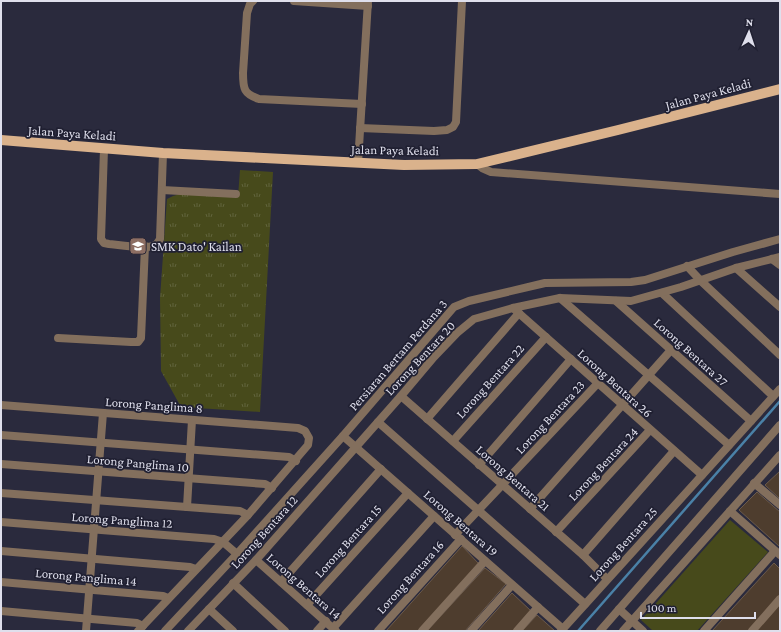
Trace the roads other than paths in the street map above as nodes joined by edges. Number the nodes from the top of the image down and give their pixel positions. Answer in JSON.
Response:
{"nodes":[{"id":1,"x":253,"y":1,"type":"edge"},
{"id":2,"x":294,"y":1,"type":"edge"},
{"id":3,"x":462,"y":1,"type":"edge"},
{"id":4,"x":368,"y":4,"type":"edge"},
{"id":5,"x":780,"y":89,"type":"edge"},
{"id":6,"x":362,"y":104,"type":"junction"},
{"id":7,"x":360,"y":128,"type":"junction"},
{"id":8,"x":1,"y":140,"type":"edge"},
{"id":9,"x":104,"y":148,"type":"junction"},
{"id":10,"x":163,"y":153,"type":"junction"},
{"id":11,"x":358,"y":163,"type":"junction"},
{"id":12,"x":477,"y":164,"type":"junction"},
{"id":13,"x":162,"y":190,"type":"junction"},
{"id":14,"x":236,"y":194,"type":"dead end"},
{"id":15,"x":780,"y":194,"type":"edge"},
{"id":16,"x":780,"y":239,"type":"edge"},
{"id":17,"x":145,"y":246,"type":"junction"},
{"id":18,"x":776,"y":258,"type":"edge"},
{"id":19,"x":780,"y":265,"type":"edge"},
{"id":20,"x":687,"y":266,"type":"junction"},
{"id":21,"x":736,"y":268,"type":"junction"},
{"id":22,"x":701,"y":281,"type":"junction"},
{"id":23,"x":662,"y":293,"type":"junction"},
{"id":24,"x":560,"y":298,"type":"junction"},
{"id":25,"x":616,"y":301,"type":"junction"},
{"id":26,"x":780,"y":307,"type":"edge"},
{"id":27,"x":516,"y":310,"type":"junction"},
{"id":28,"x":546,"y":337,"type":"junction"},
{"id":29,"x":58,"y":338,"type":"dead end"},
{"id":30,"x":671,"y":350,"type":"junction"},
{"id":31,"x":780,"y":355,"type":"edge"},
{"id":32,"x":571,"y":359,"type":"junction"},
{"id":33,"x":649,"y":375,"type":"junction"},
{"id":34,"x":598,"y":383,"type":"junction"},
{"id":35,"x":780,"y":389,"type":"edge"},
{"id":36,"x":401,"y":396,"type":"junction"},
{"id":37,"x":773,"y":396,"type":"junction"},
{"id":38,"x":1,"y":405,"type":"edge"},
{"id":39,"x":622,"y":405,"type":"junction"},
{"id":40,"x":102,"y":414,"type":"junction"},
{"id":41,"x":427,"y":419,"type":"junction"},
{"id":42,"x":192,"y":420,"type":"junction"},
{"id":43,"x":751,"y":421,"type":"junction"},
{"id":44,"x":378,"y":422,"type":"junction"},
{"id":45,"x":780,"y":424,"type":"edge"},
{"id":46,"x":650,"y":430,"type":"junction"},
{"id":47,"x":1,"y":435,"type":"edge"},
{"id":48,"x":343,"y":436,"type":"junction"},
{"id":49,"x":453,"y":441,"type":"junction"},
{"id":50,"x":100,"y":442,"type":"junction"},
{"id":51,"x":729,"y":445,"type":"junction"},
{"id":52,"x":355,"y":447,"type":"junction"},
{"id":53,"x":190,"y":449,"type":"junction"},
{"id":54,"x":674,"y":451,"type":"junction"},
{"id":55,"x":779,"y":458,"type":"edge"},
{"id":56,"x":296,"y":461,"type":"junction"},
{"id":57,"x":1,"y":464,"type":"edge"},
{"id":58,"x":479,"y":465,"type":"junction"},
{"id":59,"x":381,"y":470,"type":"junction"},
{"id":60,"x":98,"y":472,"type":"junction"},
{"id":61,"x":702,"y":475,"type":"junction"},
{"id":62,"x":188,"y":479,"type":"junction"},
{"id":63,"x":754,"y":483,"type":"junction"},
{"id":64,"x":502,"y":485,"type":"junction"},
{"id":65,"x":272,"y":488,"type":"junction"},
{"id":66,"x":1,"y":493,"type":"edge"},
{"id":67,"x":408,"y":493,"type":"junction"},
{"id":68,"x":96,"y":500,"type":"junction"},
{"id":69,"x":780,"y":505,"type":"edge"},
{"id":70,"x":187,"y":507,"type":"junction"},
{"id":71,"x":530,"y":509,"type":"junction"},
{"id":72,"x":478,"y":510,"type":"junction"},
{"id":73,"x":730,"y":511,"type":"junction"},
{"id":74,"x":248,"y":516,"type":"junction"},
{"id":75,"x":434,"y":516,"type":"junction"},
{"id":76,"x":1,"y":522,"type":"edge"},
{"id":77,"x":94,"y":530,"type":"junction"},
{"id":78,"x":556,"y":532,"type":"junction"},
{"id":79,"x":458,"y":537,"type":"junction"},
{"id":80,"x":223,"y":542,"type":"junction"},
{"id":81,"x":1,"y":551,"type":"edge"},
{"id":82,"x":778,"y":553,"type":"edge"},
{"id":83,"x":237,"y":554,"type":"junction"},
{"id":84,"x":583,"y":555,"type":"junction"},
{"id":85,"x":92,"y":558,"type":"junction"},
{"id":86,"x":256,"y":560,"type":"junction"},
{"id":87,"x":485,"y":561,"type":"junction"},
{"id":88,"x":196,"y":569,"type":"junction"},
{"id":89,"x":607,"y":580,"type":"junction"},
{"id":90,"x":1,"y":582,"type":"edge"},
{"id":91,"x":281,"y":582,"type":"junction"},
{"id":92,"x":233,"y":584,"type":"junction"},
{"id":93,"x":512,"y":585,"type":"junction"},
{"id":94,"x":89,"y":590,"type":"junction"},
{"id":95,"x":168,"y":598,"type":"junction"},
{"id":96,"x":780,"y":599,"type":"edge"},
{"id":97,"x":585,"y":604,"type":"junction"},
{"id":98,"x":307,"y":605,"type":"junction"},
{"id":99,"x":538,"y":607,"type":"junction"},
{"id":100,"x":209,"y":609,"type":"junction"},
{"id":101,"x":619,"y":609,"type":"junction"},
{"id":102,"x":1,"y":611,"type":"edge"},
{"id":103,"x":87,"y":618,"type":"junction"},
{"id":104,"x":326,"y":621,"type":"junction"},
{"id":105,"x":632,"y":621,"type":"junction"},
{"id":106,"x":141,"y":628,"type":"edge"},
{"id":107,"x":335,"y":630,"type":"edge"},
{"id":108,"x":562,"y":630,"type":"edge"},
{"id":109,"x":86,"y":631,"type":"edge"},
{"id":110,"x":165,"y":631,"type":"edge"},
{"id":111,"x":188,"y":631,"type":"edge"},
{"id":112,"x":233,"y":631,"type":"edge"},
{"id":113,"x":285,"y":631,"type":"edge"},
{"id":114,"x":317,"y":631,"type":"edge"},
{"id":115,"x":378,"y":631,"type":"edge"},
{"id":116,"x":422,"y":631,"type":"edge"},
{"id":117,"x":471,"y":631,"type":"edge"},
{"id":118,"x":517,"y":631,"type":"edge"},
{"id":119,"x":600,"y":631,"type":"edge"},
{"id":120,"x":624,"y":631,"type":"edge"},
{"id":121,"x":643,"y":631,"type":"edge"},
{"id":122,"x":704,"y":631,"type":"edge"},
{"id":123,"x":752,"y":631,"type":"edge"}],
"edges":[{"from":1,"to":6,"type":"street"},
{"from":2,"to":4,"type":"street"},
{"from":3,"to":7,"type":"street"},
{"from":4,"to":6,"type":"street"},
{"from":5,"to":12,"type":"main road","name":"Jalan Paya Keladi"},
{"from":6,"to":7,"type":"street"},
{"from":7,"to":11,"type":"street"},
{"from":8,"to":9,"type":"main road","name":"Jalan Paya Keladi"},
{"from":9,"to":10,"type":"main road","name":"Jalan Paya Keladi"},
{"from":9,"to":17,"type":"street"},
{"from":10,"to":11,"type":"main road","name":"Jalan Paya Keladi"},
{"from":10,"to":13,"type":"street"},
{"from":11,"to":12,"type":"main road","name":"Jalan Paya Keladi"},
{"from":12,"to":15,"type":"street"},
{"from":13,"to":14,"type":"street"},
{"from":13,"to":17,"type":"street"},
{"from":16,"to":20,"type":"street","name":"Persiaran Bertam Perdana 3"},
{"from":17,"to":29,"type":"street"},
{"from":18,"to":19,"type":"street"},
{"from":18,"to":21,"type":"street","name":"Lorong Bentara 20"},
{"from":20,"to":22,"type":"street"},
{"from":20,"to":48,"type":"street","name":"Persiaran Bertam Perdana 3"},
{"from":21,"to":22,"type":"street","name":"Lorong Bentara 20"},
{"from":21,"to":26,"type":"street"},
{"from":22,"to":23,"type":"street","name":"Lorong Bentara 20"},
{"from":22,"to":31,"type":"street"},
{"from":23,"to":25,"type":"street","name":"Lorong Bentara 20"},
{"from":23,"to":37,"type":"street"},
{"from":24,"to":25,"type":"street","name":"Lorong Bentara 20"},
{"from":24,"to":27,"type":"street","name":"Lorong Bentara 20"},
{"from":24,"to":33,"type":"street"},
{"from":25,"to":30,"type":"street","name":"Lorong Bentara 27"},
{"from":27,"to":28,"type":"street","name":"Lorong Bentara 26"},
{"from":27,"to":36,"type":"street","name":"Lorong Bentara 20"},
{"from":27,"to":41,"type":"street"},
{"from":28,"to":32,"type":"street","name":"Lorong Bentara 26"},
{"from":28,"to":49,"type":"street","name":"Lorong Bentara 22"},
{"from":30,"to":33,"type":"street"},
{"from":30,"to":43,"type":"street","name":"Lorong Bentara 27"},
{"from":32,"to":34,"type":"street","name":"Lorong Bentara 26"},
{"from":32,"to":58,"type":"street"},
{"from":33,"to":39,"type":"street"},
{"from":33,"to":51,"type":"street"},
{"from":34,"to":39,"type":"street","name":"Lorong Bentara 26"},
{"from":34,"to":64,"type":"street","name":"Lorong Bentara 23"},
{"from":35,"to":37,"type":"street","name":"Lorong Bentara 25"},
{"from":36,"to":41,"type":"street","name":"Lorong Bentara 21"},
{"from":36,"to":44,"type":"street","name":"Lorong Bentara 20"},
{"from":37,"to":43,"type":"street","name":"Lorong Bentara 25"},
{"from":38,"to":40,"type":"street","name":"Lorong Panglima 8"},
{"from":39,"to":46,"type":"street","name":"Lorong Bentara 26"},
{"from":39,"to":71,"type":"street"},
{"from":40,"to":42,"type":"street","name":"Lorong Panglima 8"},
{"from":40,"to":50,"type":"street"},
{"from":41,"to":49,"type":"street","name":"Lorong Bentara 21"},
{"from":42,"to":53,"type":"street"},
{"from":42,"to":56,"type":"street","name":"Lorong Panglima 8"},
{"from":43,"to":51,"type":"street","name":"Lorong Bentara 25"},
{"from":44,"to":52,"type":"street","name":"Lorong Bentara 20"},
{"from":44,"to":72,"type":"street"},
{"from":45,"to":101,"type":"street"},
{"from":46,"to":54,"type":"street","name":"Lorong Bentara 26"},
{"from":46,"to":78,"type":"street","name":"Lorong Bentara 24"},
{"from":47,"to":50,"type":"street"},
{"from":48,"to":52,"type":"street","name":"Lorong Bentara 19"},
{"from":48,"to":83,"type":"street","name":"Persiaran Bertam Perdana 3"},
{"from":49,"to":58,"type":"street","name":"Lorong Bentara 21"},
{"from":50,"to":53,"type":"street"},
{"from":50,"to":60,"type":"street"},
{"from":51,"to":61,"type":"street","name":"Lorong Bentara 25"},
{"from":52,"to":59,"type":"street","name":"Lorong Bentara 19"},
{"from":52,"to":86,"type":"street","name":"Lorong Bentara 12"},
{"from":53,"to":56,"type":"street"},
{"from":53,"to":62,"type":"street"},
{"from":54,"to":61,"type":"street","name":"Lorong Bentara 26"},
{"from":54,"to":84,"type":"street"},
{"from":55,"to":63,"type":"street"},
{"from":56,"to":65,"type":"street"},
{"from":57,"to":60,"type":"street","name":"Lorong Panglima 10"},
{"from":58,"to":64,"type":"street","name":"Lorong Bentara 21"},
{"from":59,"to":67,"type":"street","name":"Lorong Bentara 19"},
{"from":59,"to":91,"type":"street"},
{"from":60,"to":62,"type":"street","name":"Lorong Panglima 10"},
{"from":60,"to":68,"type":"street"},
{"from":61,"to":89,"type":"street","name":"Lorong Bentara 25"},
{"from":62,"to":65,"type":"street","name":"Lorong Panglima 10"},
{"from":62,"to":70,"type":"street"},
{"from":63,"to":69,"type":"street"},
{"from":63,"to":73,"type":"street"},
{"from":64,"to":71,"type":"street","name":"Lorong Bentara 21"},
{"from":64,"to":72,"type":"street","name":"Lorong Bentara 23"},
{"from":65,"to":74,"type":"street"},
{"from":66,"to":68,"type":"street"},
{"from":67,"to":75,"type":"street","name":"Lorong Bentara 19"},
{"from":67,"to":98,"type":"street","name":"Lorong Bentara 15"},
{"from":68,"to":70,"type":"street"},
{"from":68,"to":77,"type":"street"},
{"from":70,"to":74,"type":"street"},
{"from":71,"to":78,"type":"street","name":"Lorong Bentara 21"},
{"from":72,"to":79,"type":"street","name":"Lorong Bentara 16"},
{"from":72,"to":97,"type":"street"},
{"from":73,"to":82,"type":"street"},
{"from":73,"to":105,"type":"street"},
{"from":74,"to":80,"type":"street"},
{"from":75,"to":79,"type":"street","name":"Lorong Bentara 19"},
{"from":75,"to":107,"type":"street"},
{"from":76,"to":77,"type":"street","name":"Lorong Panglima 12"},
{"from":77,"to":80,"type":"street","name":"Lorong Panglima 12"},
{"from":77,"to":85,"type":"street"},
{"from":78,"to":84,"type":"street","name":"Lorong Bentara 21"},
{"from":79,"to":87,"type":"street","name":"Lorong Bentara 19"},
{"from":79,"to":115,"type":"street","name":"Lorong Bentara 16"},
{"from":80,"to":83,"type":"street","name":"Lorong Panglima 12"},
{"from":80,"to":88,"type":"street"},
{"from":81,"to":85,"type":"street"},
{"from":82,"to":122,"type":"street"},
{"from":83,"to":110,"type":"street","name":"Persiaran Bertam Perdana 3"},
{"from":84,"to":89,"type":"street","name":"Lorong Bentara 21"},
{"from":85,"to":88,"type":"street"},
{"from":85,"to":94,"type":"street"},
{"from":86,"to":91,"type":"street","name":"Lorong Bentara 14"},
{"from":86,"to":92,"type":"street","name":"Lorong Bentara 12"},
{"from":87,"to":93,"type":"street","name":"Lorong Bentara 19"},
{"from":87,"to":116,"type":"street"},
{"from":88,"to":95,"type":"street"},
{"from":89,"to":97,"type":"street","name":"Lorong Bentara 25"},
{"from":90,"to":94,"type":"street","name":"Lorong Panglima 14"},
{"from":91,"to":98,"type":"street","name":"Lorong Bentara 14"},
{"from":92,"to":100,"type":"street","name":"Lorong Bentara 12"},
{"from":92,"to":113,"type":"street"},
{"from":93,"to":99,"type":"street","name":"Lorong Bentara 19"},
{"from":93,"to":117,"type":"street"},
{"from":94,"to":95,"type":"street","name":"Lorong Panglima 14"},
{"from":94,"to":103,"type":"street"},
{"from":95,"to":106,"type":"street"},
{"from":96,"to":123,"type":"street"},
{"from":97,"to":108,"type":"street","name":"Lorong Bentara 25"},
{"from":98,"to":104,"type":"street","name":"Lorong Bentara 14"},
{"from":99,"to":108,"type":"street","name":"Lorong Bentara 19"},
{"from":99,"to":118,"type":"street"},
{"from":100,"to":111,"type":"street","name":"Lorong Bentara 12"},
{"from":100,"to":112,"type":"street"},
{"from":101,"to":105,"type":"street"},
{"from":101,"to":119,"type":"street"},
{"from":102,"to":103,"type":"street"},
{"from":103,"to":106,"type":"street"},
{"from":103,"to":109,"type":"street"},
{"from":104,"to":107,"type":"street","name":"Lorong Bentara 14"},
{"from":104,"to":114,"type":"street"},
{"from":105,"to":120,"type":"street"},
{"from":105,"to":121,"type":"street"}]}
